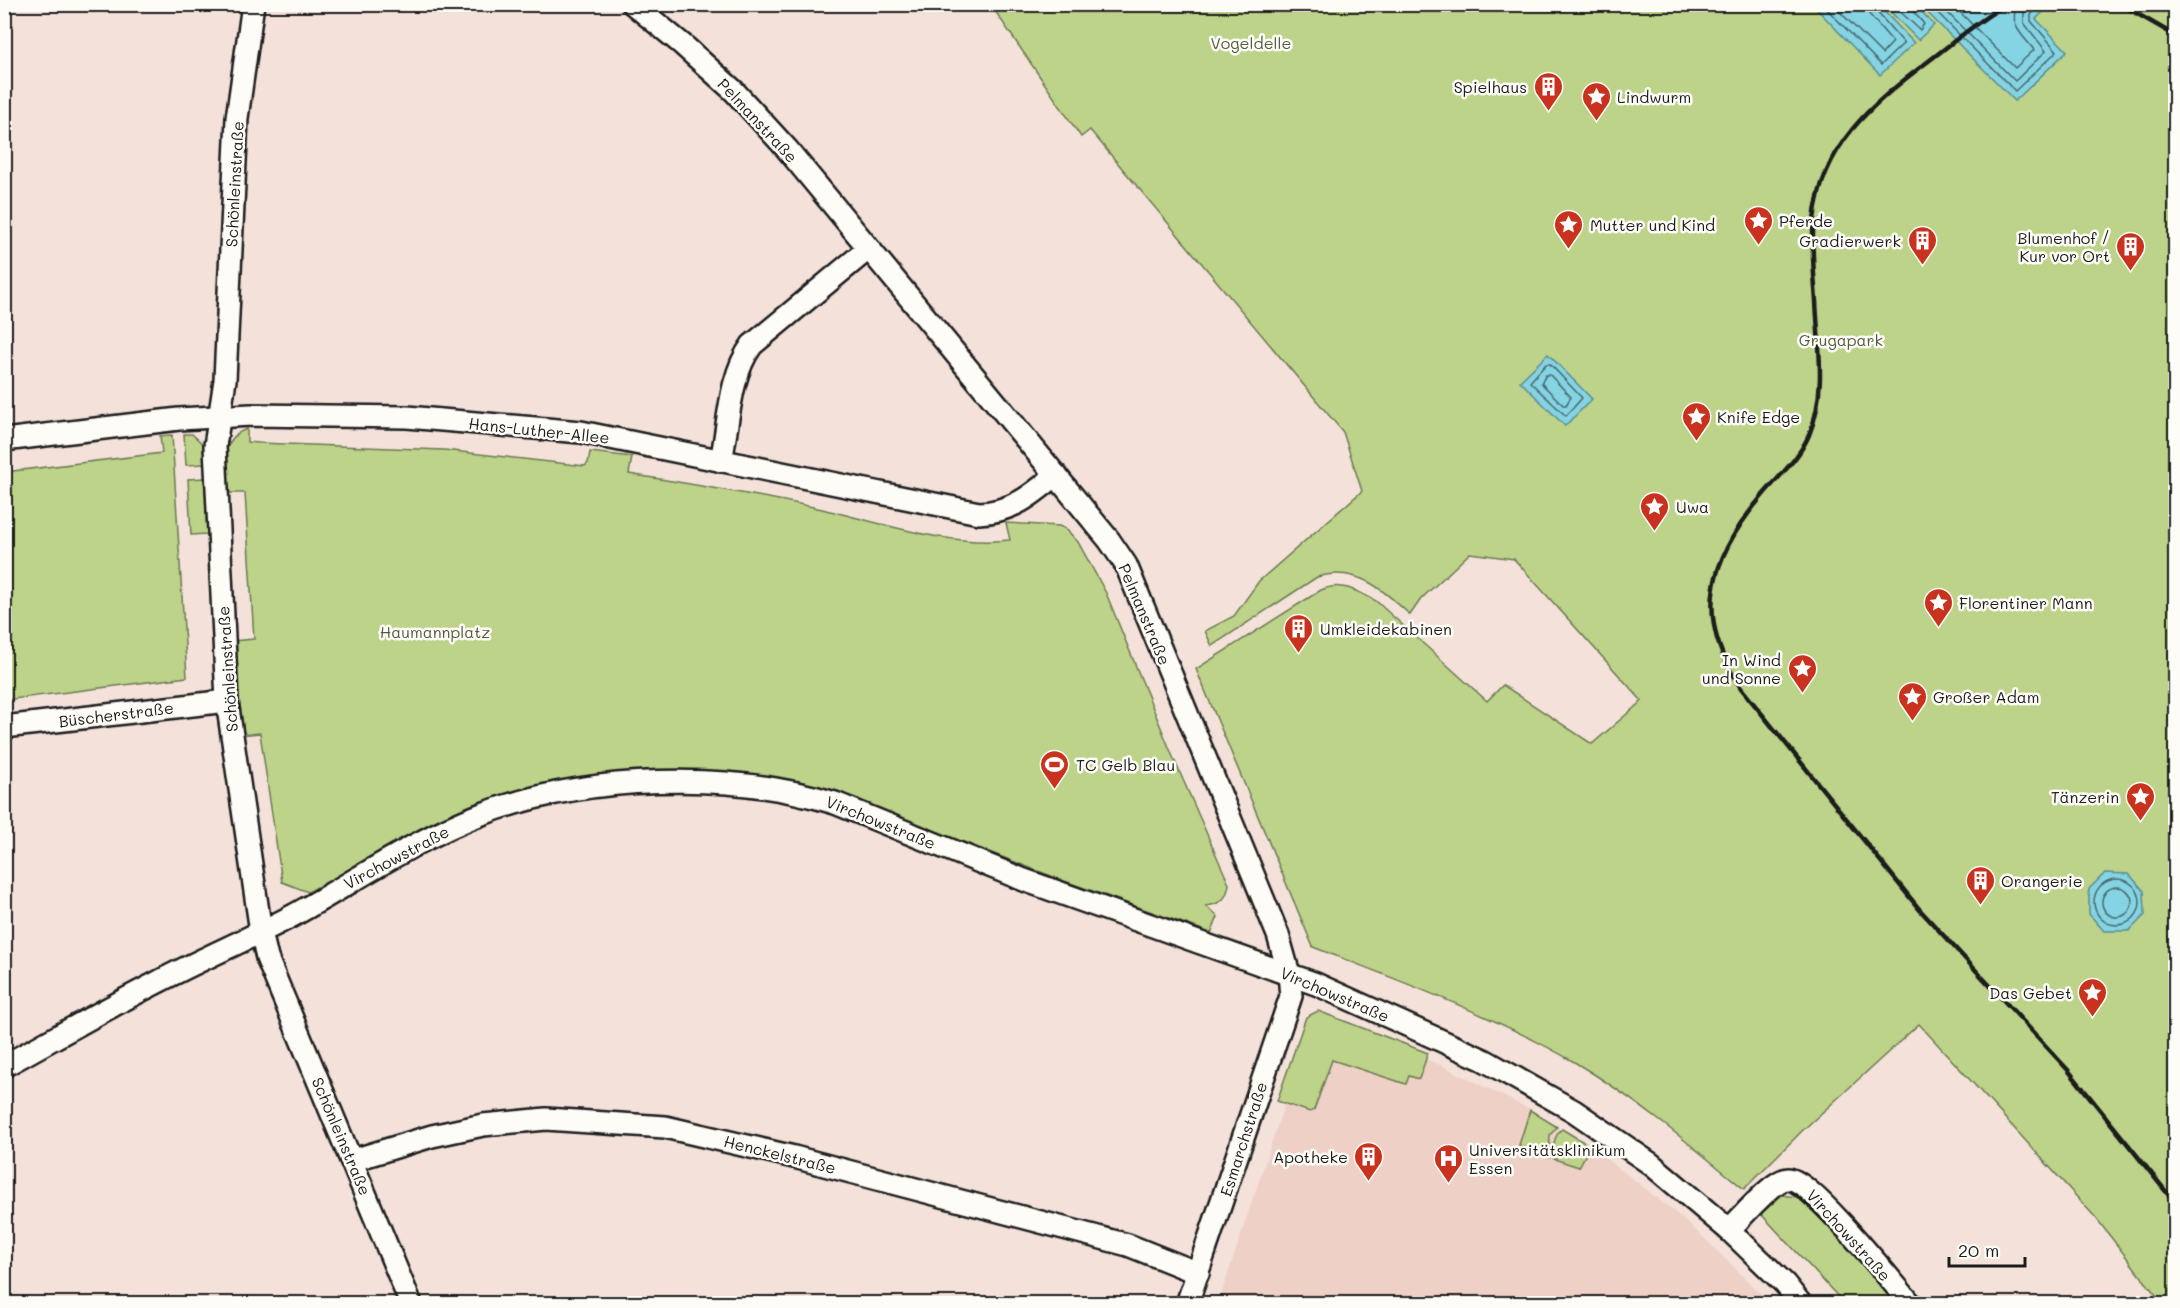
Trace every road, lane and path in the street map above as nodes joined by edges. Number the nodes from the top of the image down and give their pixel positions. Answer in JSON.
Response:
{"nodes":[{"id":1,"x":253,"y":4,"type":"edge"},
{"id":2,"x":633,"y":4,"type":"edge"},
{"id":3,"x":868,"y":249,"type":"junction"},
{"id":4,"x":220,"y":418,"type":"junction"},
{"id":5,"x":4,"y":440,"type":"edge"},
{"id":6,"x":721,"y":461,"type":"junction"},
{"id":7,"x":1056,"y":475,"type":"junction"},
{"id":8,"x":227,"y":701,"type":"junction"},
{"id":9,"x":4,"y":727,"type":"edge"},
{"id":10,"x":261,"y":932,"type":"junction"},
{"id":11,"x":1289,"y":974,"type":"junction"},
{"id":12,"x":4,"y":1066,"type":"edge"},
{"id":13,"x":353,"y":1160,"type":"junction"},
{"id":14,"x":1729,"y":1230,"type":"junction"},
{"id":15,"x":1198,"y":1273,"type":"junction"},
{"id":16,"x":411,"y":1304,"type":"edge"},
{"id":17,"x":1187,"y":1304,"type":"edge"},
{"id":18,"x":1801,"y":1304,"type":"edge"},
{"id":19,"x":1911,"y":1304,"type":"edge"}],
"edges":[{"from":1,"to":4,"type":"street","name":"Schönleinstraße"},
{"from":2,"to":3,"type":"street","name":"Pelmanstraße"},
{"from":3,"to":6,"type":"street"},
{"from":3,"to":7,"type":"street","name":"Pelmanstraße"},
{"from":4,"to":5,"type":"street","name":"Hans-Luther-Allee"},
{"from":4,"to":6,"type":"street","name":"Hans-Luther-Allee"},
{"from":4,"to":8,"type":"street","name":"Schönleinstraße"},
{"from":6,"to":7,"type":"street","name":"Hans-Luther-Allee"},
{"from":7,"to":11,"type":"street","name":"Pelmanstraße"},
{"from":8,"to":9,"type":"street","name":"Büscherstraße"},
{"from":8,"to":10,"type":"street","name":"Schönleinstraße"},
{"from":10,"to":11,"type":"street","name":"Virchowstraße"},
{"from":10,"to":12,"type":"street","name":"Virchowstraße"},
{"from":10,"to":13,"type":"street","name":"Schönleinstraße"},
{"from":11,"to":14,"type":"street","name":"Virchowstraße"},
{"from":11,"to":15,"type":"street","name":"Esmarchstraße"},
{"from":13,"to":15,"type":"street","name":"Henckelstraße"},
{"from":13,"to":16,"type":"street","name":"Schönleinstraße"},
{"from":14,"to":18,"type":"street","name":"Virchowstraße"},
{"from":14,"to":19,"type":"street","name":"Virchowstraße"},
{"from":15,"to":17,"type":"street","name":"Esmarchstraße"}]}
